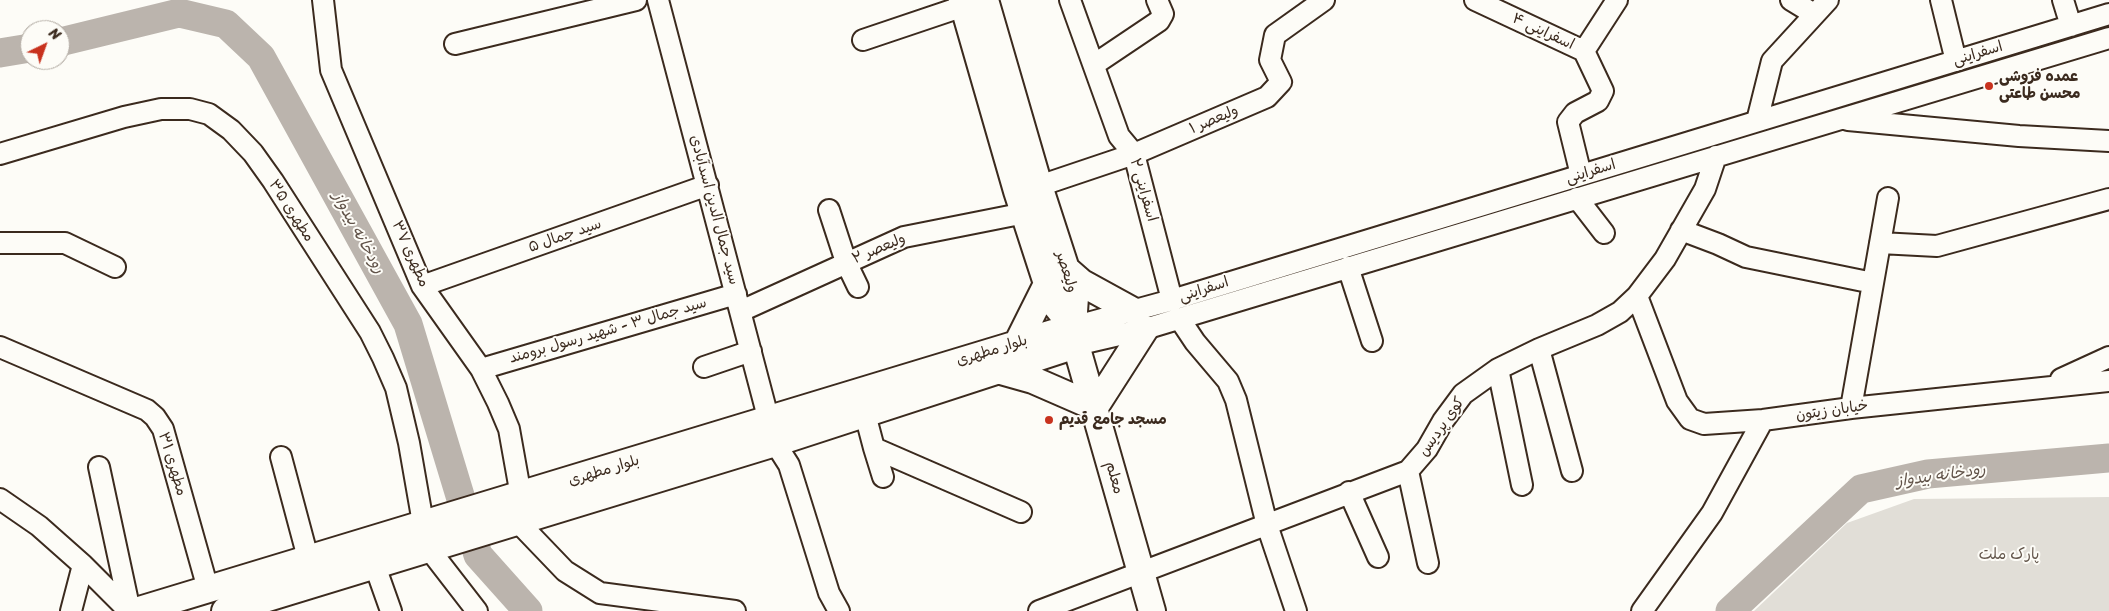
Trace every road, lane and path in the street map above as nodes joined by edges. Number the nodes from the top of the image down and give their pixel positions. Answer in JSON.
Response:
{"nodes":[{"id":1,"x":323,"y":0,"type":"edge"},
{"id":2,"x":636,"y":0,"type":"edge"},
{"id":3,"x":658,"y":0,"type":"edge"},
{"id":4,"x":1070,"y":0,"type":"edge"},
{"id":5,"x":1157,"y":0,"type":"edge"},
{"id":6,"x":1324,"y":0,"type":"edge"},
{"id":7,"x":1475,"y":0,"type":"edge"},
{"id":8,"x":1617,"y":0,"type":"edge"},
{"id":9,"x":1791,"y":0,"type":"edge"},
{"id":10,"x":1828,"y":0,"type":"edge"},
{"id":11,"x":1941,"y":0,"type":"edge"},
{"id":12,"x":2064,"y":0,"type":"edge"},
{"id":13,"x":970,"y":2,"type":"edge"},
{"id":14,"x":1814,"y":14,"type":"junction"},
{"id":15,"x":2109,"y":14,"type":"edge"},
{"id":16,"x":2071,"y":26,"type":"junction"},
{"id":17,"x":2109,"y":38,"type":"edge"},
{"id":18,"x":863,"y":40,"type":"dead end"},
{"id":19,"x":455,"y":44,"type":"dead end"},
{"id":20,"x":1584,"y":51,"type":"junction"},
{"id":21,"x":1956,"y":61,"type":"junction"},
{"id":22,"x":1095,"y":64,"type":"junction"},
{"id":23,"x":1836,"y":119,"type":"junction"},
{"id":24,"x":1757,"y":121,"type":"junction"},
{"id":25,"x":2109,"y":141,"type":"edge"},
{"id":26,"x":0,"y":154,"type":"edge"},
{"id":27,"x":1134,"y":154,"type":"junction"},
{"id":28,"x":1716,"y":156,"type":"junction"},
{"id":29,"x":1581,"y":175,"type":"junction"},
{"id":30,"x":708,"y":185,"type":"junction"},
{"id":31,"x":1027,"y":197,"type":"junction"},
{"id":32,"x":1577,"y":198,"type":"junction"},
{"id":33,"x":1888,"y":198,"type":"dead end"},
{"id":34,"x":2109,"y":199,"type":"edge"},
{"id":35,"x":829,"y":210,"type":"dead end"},
{"id":36,"x":1682,"y":230,"type":"junction"},
{"id":37,"x":1604,"y":233,"type":"dead end"},
{"id":38,"x":1880,"y":242,"type":"junction"},
{"id":39,"x":0,"y":243,"type":"edge"},
{"id":40,"x":846,"y":262,"type":"junction"},
{"id":41,"x":115,"y":267,"type":"dead end"},
{"id":42,"x":1348,"y":267,"type":"junction"},
{"id":43,"x":1264,"y":271,"type":"junction"},
{"id":44,"x":1056,"y":276,"type":"junction"},
{"id":45,"x":1873,"y":282,"type":"junction"},
{"id":46,"x":422,"y":286,"type":"junction"},
{"id":47,"x":858,"y":287,"type":"dead end"},
{"id":48,"x":1271,"y":290,"type":"junction"},
{"id":49,"x":1637,"y":296,"type":"junction"},
{"id":50,"x":738,"y":302,"type":"junction"},
{"id":51,"x":1175,"y":309,"type":"junction"},
{"id":52,"x":1139,"y":320,"type":"junction"},
{"id":53,"x":1074,"y":336,"type":"junction"},
{"id":54,"x":1372,"y":341,"type":"dead end"},
{"id":55,"x":1017,"y":344,"type":"junction"},
{"id":56,"x":0,"y":347,"type":"edge"},
{"id":57,"x":1539,"y":349,"type":"junction"},
{"id":58,"x":751,"y":351,"type":"junction"},
{"id":59,"x":2109,"y":358,"type":"edge"},
{"id":60,"x":704,"y":367,"type":"dead end"},
{"id":61,"x":481,"y":369,"type":"junction"},
{"id":62,"x":1498,"y":369,"type":"junction"},
{"id":63,"x":1001,"y":371,"type":"junction"},
{"id":64,"x":2109,"y":381,"type":"edge"},
{"id":65,"x":2046,"y":386,"type":"junction"},
{"id":66,"x":1095,"y":407,"type":"junction"},
{"id":67,"x":1851,"y":408,"type":"junction"},
{"id":68,"x":864,"y":414,"type":"junction"},
{"id":69,"x":1763,"y":420,"type":"junction"},
{"id":70,"x":772,"y":432,"type":"junction"},
{"id":71,"x":874,"y":448,"type":"junction"},
{"id":72,"x":281,"y":457,"type":"dead end"},
{"id":73,"x":99,"y":467,"type":"dead end"},
{"id":74,"x":1408,"y":471,"type":"junction"},
{"id":75,"x":1572,"y":471,"type":"dead end"},
{"id":76,"x":883,"y":477,"type":"dead end"},
{"id":77,"x":1522,"y":485,"type":"dead end"},
{"id":78,"x":1349,"y":492,"type":"junction"},
{"id":79,"x":521,"y":496,"type":"junction"},
{"id":80,"x":0,"y":499,"type":"edge"},
{"id":81,"x":462,"y":512,"type":"junction"},
{"id":82,"x":1021,"y":512,"type":"dead end"},
{"id":83,"x":503,"y":518,"type":"junction"},
{"id":84,"x":428,"y":522,"type":"junction"},
{"id":85,"x":1267,"y":525,"type":"junction"},
{"id":86,"x":468,"y":537,"type":"junction"},
{"id":87,"x":435,"y":548,"type":"junction"},
{"id":88,"x":1378,"y":557,"type":"dead end"},
{"id":89,"x":308,"y":558,"type":"junction"},
{"id":90,"x":1428,"y":563,"type":"dead end"},
{"id":91,"x":83,"y":565,"type":"junction"},
{"id":92,"x":375,"y":566,"type":"junction"},
{"id":93,"x":1140,"y":574,"type":"junction"},
{"id":94,"x":208,"y":589,"type":"junction"},
{"id":95,"x":71,"y":611,"type":"edge"},
{"id":96,"x":130,"y":611,"type":"edge"},
{"id":97,"x":136,"y":611,"type":"edge"},
{"id":98,"x":225,"y":611,"type":"edge"},
{"id":99,"x":391,"y":611,"type":"edge"},
{"id":100,"x":477,"y":611,"type":"edge"},
{"id":101,"x":735,"y":611,"type":"edge"},
{"id":102,"x":839,"y":611,"type":"edge"},
{"id":103,"x":1039,"y":611,"type":"edge"},
{"id":104,"x":1152,"y":611,"type":"edge"},
{"id":105,"x":1296,"y":611,"type":"edge"},
{"id":106,"x":1642,"y":611,"type":"edge"}],
"edges":[{"from":1,"to":46,"type":"street","name":"مطهری ۳۷"},
{"from":2,"to":19,"type":"street"},
{"from":3,"to":30,"type":"street","name":"سید جمال الدین اسدآبادی"},
{"from":4,"to":22,"type":"street","name":"اسفراینی ۲"},
{"from":5,"to":22,"type":"street"},
{"from":6,"to":27,"type":"street","name":"ولیعصر ۱"},
{"from":7,"to":20,"type":"street","name":"اسفراینی ۴"},
{"from":8,"to":20,"type":"street"},
{"from":9,"to":14,"type":"street"},
{"from":10,"to":14,"type":"street"},
{"from":11,"to":21,"type":"street"},
{"from":12,"to":16,"type":"street"},
{"from":13,"to":18,"type":"street"},
{"from":13,"to":31,"type":"main road","name":"ولیعصر"},
{"from":14,"to":24,"type":"street"},
{"from":15,"to":16,"type":"street","name":"اسفراینی"},
{"from":16,"to":21,"type":"street","name":"اسفراینی"},
{"from":17,"to":23,"type":"street","name":"اسفراینی"},
{"from":20,"to":29,"type":"street","name":"اسفراینی ۴"},
{"from":21,"to":24,"type":"street","name":"اسفراینی"},
{"from":22,"to":27,"type":"street","name":"اسفراینی ۲"},
{"from":23,"to":25,"type":"street"},
{"from":23,"to":28,"type":"street","name":"اسفراینی"},
{"from":24,"to":29,"type":"street","name":"اسفراینی"},
{"from":26,"to":84,"type":"street","name":"مطهری ۳۵"},
{"from":27,"to":31,"type":"street","name":"ولیعصر ۱"},
{"from":27,"to":51,"type":"street","name":"اسفراینی ۲"},
{"from":28,"to":32,"type":"street","name":"اسفراینی"},
{"from":28,"to":36,"type":"street","name":"کوی پردیس"},
{"from":29,"to":43,"type":"street","name":"اسفراینی"},
{"from":30,"to":46,"type":"street","name":"سید جمال ۵"},
{"from":30,"to":50,"type":"street","name":"سید جمال الدین اسدآبادی"},
{"from":31,"to":40,"type":"street","name":"ولیعصر ۲"},
{"from":31,"to":44,"type":"main road","name":"ولیعصر"},
{"from":32,"to":37,"type":"street"},
{"from":32,"to":42,"type":"street","name":"اسفراینی"},
{"from":33,"to":38,"type":"street"},
{"from":34,"to":38,"type":"street"},
{"from":35,"to":40,"type":"street"},
{"from":36,"to":45,"type":"street"},
{"from":36,"to":49,"type":"street","name":"کوی پردیس"},
{"from":38,"to":45,"type":"street"},
{"from":39,"to":41,"type":"street"},
{"from":40,"to":47,"type":"street"},
{"from":40,"to":50,"type":"street","name":"ولیعصر ۲"},
{"from":42,"to":48,"type":"street","name":"اسفراینی"},
{"from":42,"to":54,"type":"street"},
{"from":43,"to":48,"type":"street"},
{"from":43,"to":51,"type":"street","name":"اسفراینی"},
{"from":44,"to":52,"type":"main road"},
{"from":44,"to":53,"type":"main road","name":"ولیعصر"},
{"from":44,"to":55,"type":"main road"},
{"from":45,"to":67,"type":"street"},
{"from":46,"to":61,"type":"street","name":"مطهری ۳۷"},
{"from":48,"to":51,"type":"street","name":"اسفراینی"},
{"from":49,"to":57,"type":"street","name":"کوی پردیس"},
{"from":49,"to":69,"type":"street","name":"خیابان زیتون"},
{"from":50,"to":58,"type":"street","name":"سید جمال الدین اسدآبادی"},
{"from":50,"to":61,"type":"street","name":"سید جمال ۳ - شهید رسول برومند"},
{"from":51,"to":52,"type":"street","name":"اسفراینی"},
{"from":51,"to":85,"type":"street","name":"اسفراینی ۲"},
{"from":52,"to":53,"type":"street","name":"اسفراینی"},
{"from":52,"to":66,"type":"main road"},
{"from":53,"to":55,"type":"main road","name":"بلوار مطهری"},
{"from":53,"to":63,"type":"main road","name":"بلوار مطهری"},
{"from":53,"to":66,"type":"main road","name":"معلم"},
{"from":55,"to":70,"type":"main road","name":"بلوار مطهری"},
{"from":56,"to":94,"type":"street","name":"مطهری ۳۱"},
{"from":57,"to":62,"type":"street","name":"کوی پردیس"},
{"from":57,"to":75,"type":"street"},
{"from":58,"to":60,"type":"street"},
{"from":58,"to":70,"type":"street","name":"سید جمال الدین اسدآبادی"},
{"from":59,"to":65,"type":"street"},
{"from":61,"to":79,"type":"street","name":"مطهری ۳۷"},
{"from":62,"to":74,"type":"street","name":"کوی پردیس"},
{"from":62,"to":77,"type":"street"},
{"from":63,"to":66,"type":"main road"},
{"from":63,"to":68,"type":"main road","name":"بلوار مطهری"},
{"from":64,"to":65,"type":"street","name":"خیابان زیتون"},
{"from":65,"to":67,"type":"street","name":"خیابان زیتون"},
{"from":66,"to":93,"type":"main road","name":"معلم"},
{"from":67,"to":69,"type":"street","name":"خیابان زیتون"},
{"from":68,"to":70,"type":"main road","name":"بلوار مطهری"},
{"from":68,"to":71,"type":"street"},
{"from":69,"to":106,"type":"street"},
{"from":70,"to":79,"type":"main road","name":"بلوار مطهری"},
{"from":70,"to":83,"type":"main road","name":"بلوار مطهری"},
{"from":70,"to":102,"type":"street","name":"سید جمال الدین اسدآبادی"},
{"from":71,"to":76,"type":"street"},
{"from":71,"to":82,"type":"street"},
{"from":72,"to":89,"type":"street"},
{"from":73,"to":96,"type":"street"},
{"from":74,"to":78,"type":"street","name":"کوی پردیس"},
{"from":74,"to":90,"type":"street"},
{"from":78,"to":85,"type":"street","name":"کوی پردیس"},
{"from":78,"to":88,"type":"street"},
{"from":79,"to":83,"type":"main road","name":"بلوار مطهری"},
{"from":80,"to":91,"type":"street"},
{"from":81,"to":83,"type":"main road","name":"بلوار مطهری"},
{"from":81,"to":84,"type":"main road","name":"بلوار مطهری"},
{"from":81,"to":86,"type":"main road"},
{"from":83,"to":86,"type":"main road","name":"بلوار مطهری"},
{"from":83,"to":101,"type":"street"},
{"from":84,"to":89,"type":"main road","name":"بلوار مطهری"},
{"from":85,"to":93,"type":"street","name":"کوی پردیس"},
{"from":85,"to":105,"type":"street","name":"اسفراینی ۲"},
{"from":86,"to":87,"type":"main road","name":"بلوار مطهری"},
{"from":87,"to":92,"type":"main road","name":"بلوار مطهری"},
{"from":87,"to":100,"type":"street"},
{"from":89,"to":94,"type":"main road","name":"بلوار مطهری"},
{"from":91,"to":95,"type":"street"},
{"from":91,"to":96,"type":"street"},
{"from":92,"to":98,"type":"main road","name":"بلوار مطهری"},
{"from":92,"to":99,"type":"street"},
{"from":93,"to":103,"type":"street","name":"کوی پردیس"},
{"from":93,"to":104,"type":"main road","name":"معلم"},
{"from":94,"to":97,"type":"main road","name":"بلوار مطهری"}]}
